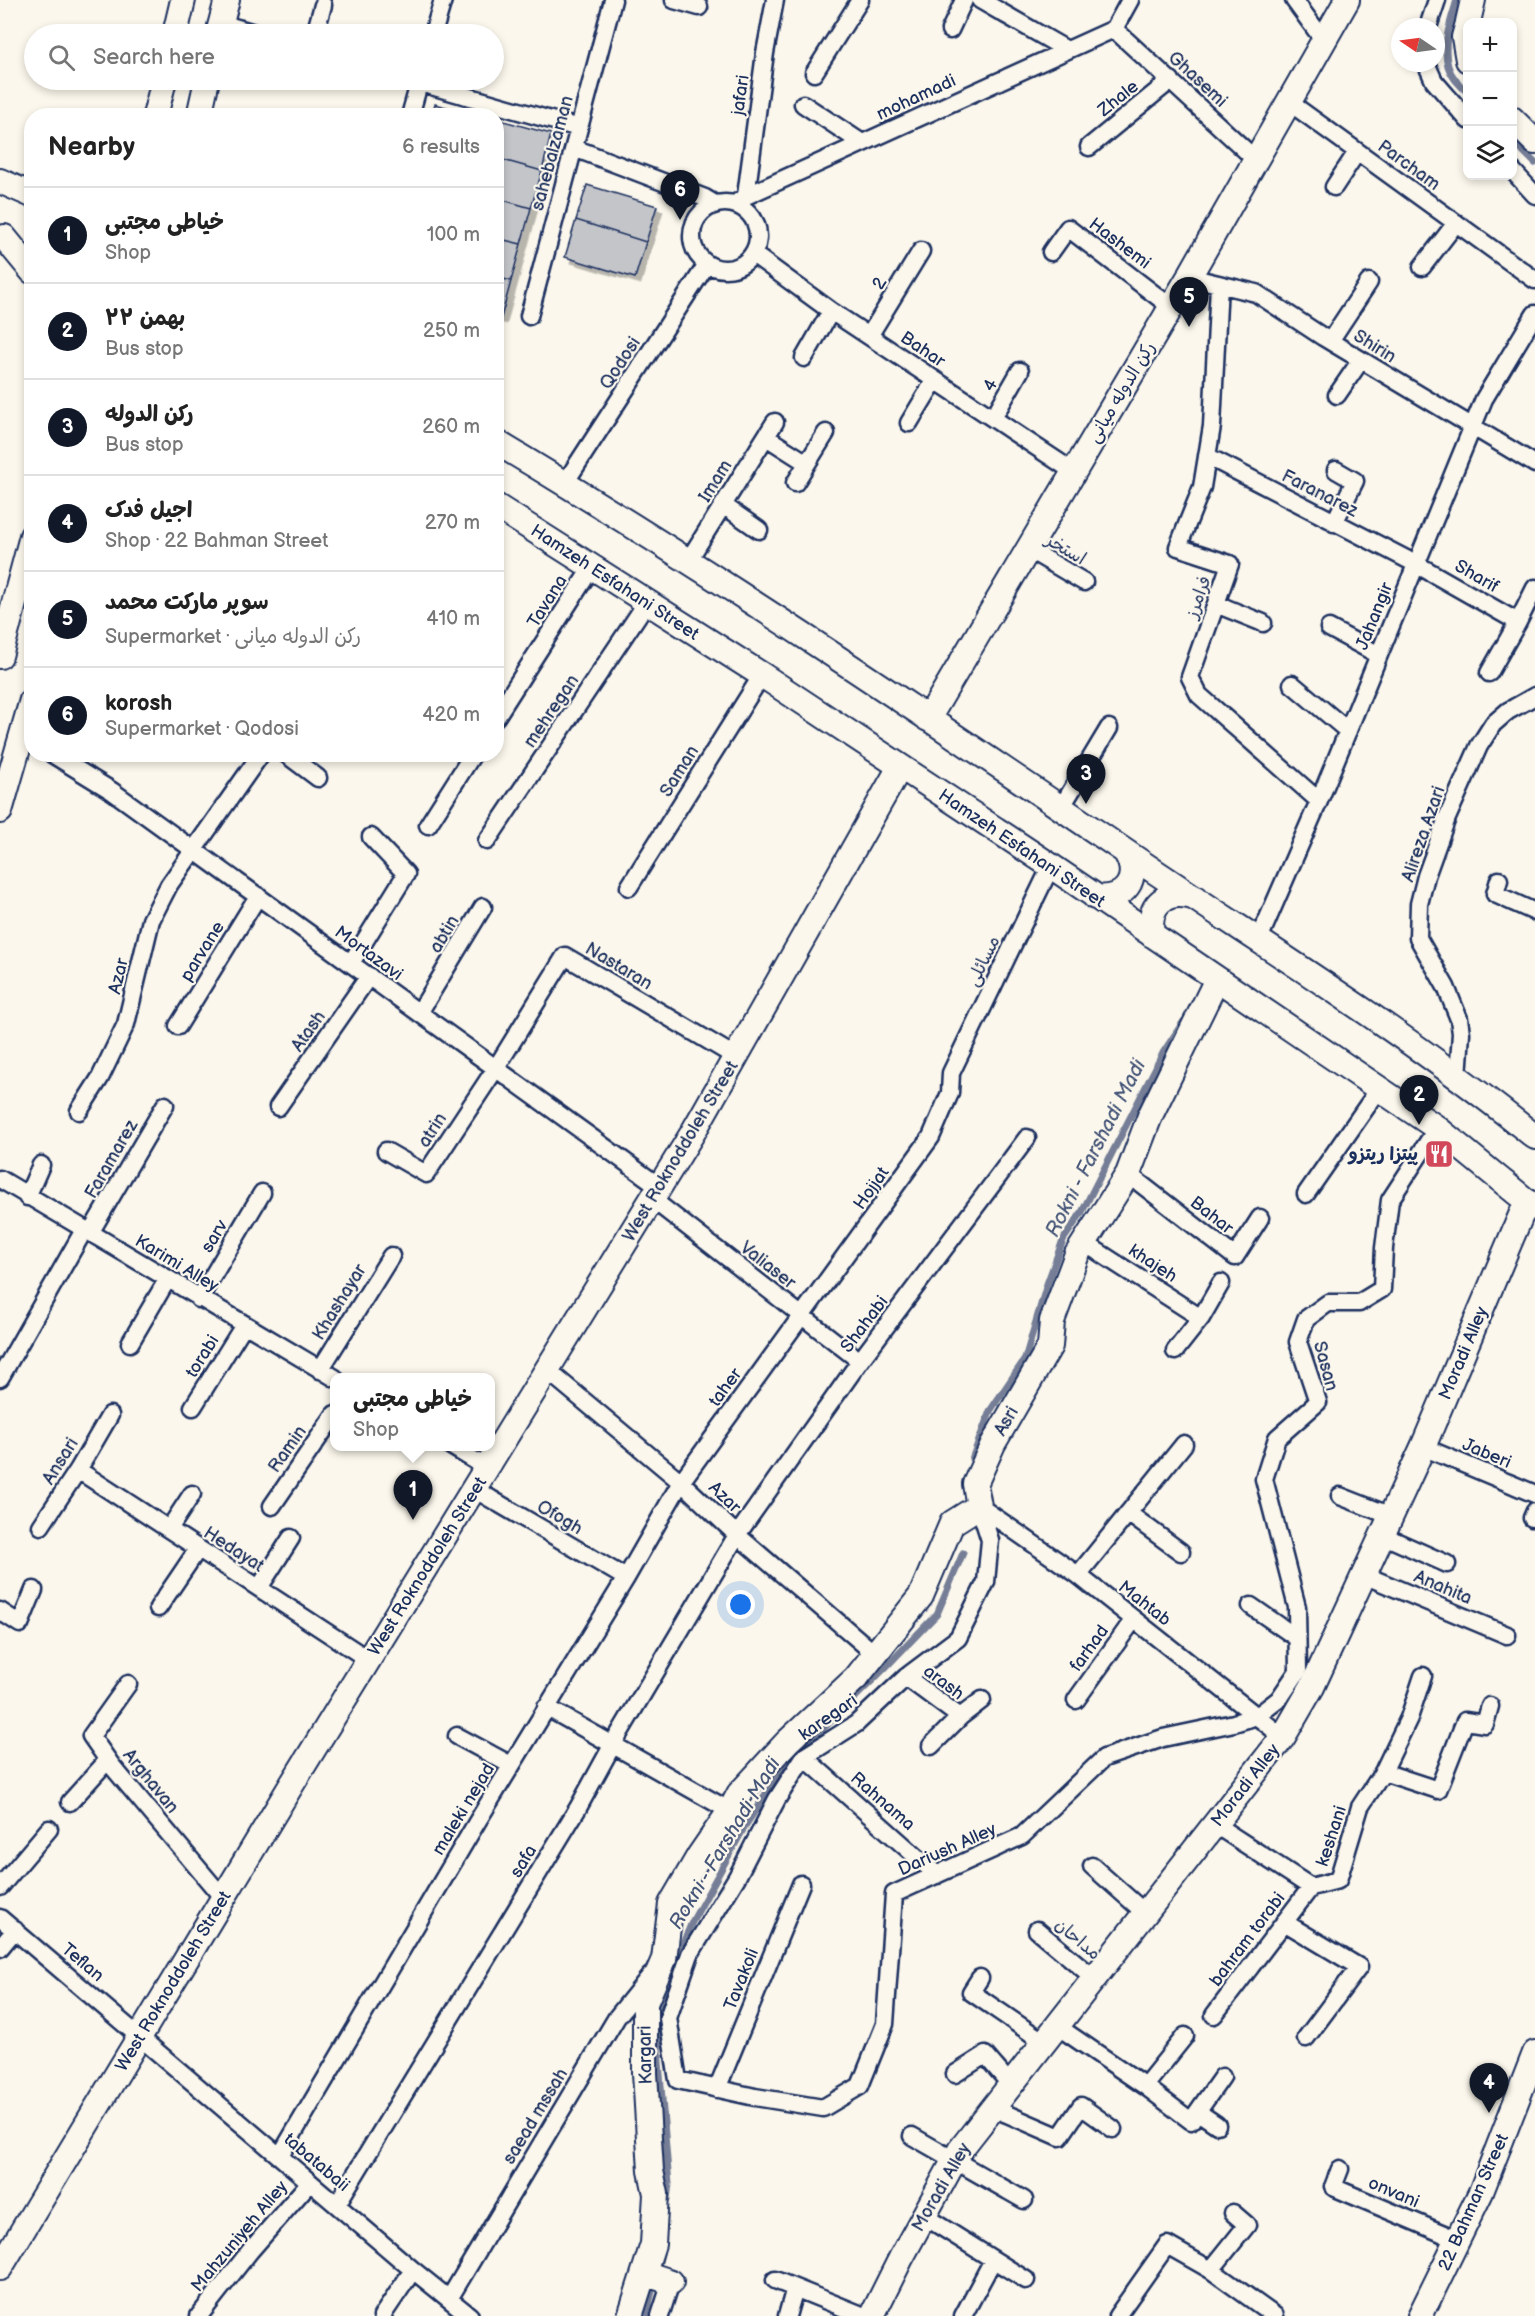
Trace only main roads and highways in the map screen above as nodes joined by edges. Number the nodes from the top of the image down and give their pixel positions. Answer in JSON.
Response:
{"nodes":[{"id":1,"x":183,"y":0,"type":"edge"},
{"id":2,"x":226,"y":0,"type":"edge"},
{"id":3,"x":1347,"y":0,"type":"edge"},
{"id":4,"x":1473,"y":0,"type":"edge"},
{"id":5,"x":1469,"y":18,"type":"edge"},
{"id":6,"x":177,"y":24,"type":"edge"},
{"id":7,"x":220,"y":24,"type":"edge"},
{"id":8,"x":162,"y":90,"type":"edge"},
{"id":9,"x":205,"y":90,"type":"edge"},
{"id":10,"x":157,"y":108,"type":"edge"},
{"id":11,"x":201,"y":108,"type":"edge"},
{"id":12,"x":1517,"y":124,"type":"edge"},
{"id":13,"x":1535,"y":142,"type":"edge"},
{"id":14,"x":24,"y":181,"type":"edge"},
{"id":15,"x":1,"y":182,"type":"edge"},
{"id":16,"x":24,"y":192,"type":"edge"},
{"id":17,"x":2,"y":236,"type":"edge"},
{"id":18,"x":24,"y":246,"type":"edge"},
{"id":19,"x":24,"y":262,"type":"edge"},
{"id":20,"x":504,"y":447,"type":"edge"},
{"id":21,"x":504,"y":511,"type":"edge"},
{"id":22,"x":24,"y":562,"type":"edge"},
{"id":23,"x":3,"y":631,"type":"edge"},
{"id":24,"x":0,"y":656,"type":"edge"},
{"id":25,"x":928,"y":719,"type":"junction"},
{"id":26,"x":24,"y":747,"type":"edge"},
{"id":27,"x":900,"y":766,"type":"junction"},
{"id":28,"x":0,"y":811,"type":"edge"},
{"id":29,"x":1126,"y":853,"type":"junction"},
{"id":30,"x":1095,"y":897,"type":"junction"},
{"id":31,"x":1196,"y":898,"type":"junction"},
{"id":32,"x":1152,"y":935,"type":"junction"},
{"id":33,"x":1217,"y":979,"type":"junction"},
{"id":34,"x":1535,"y":1137,"type":"edge"},
{"id":35,"x":1531,"y":1204,"type":"edge"},
{"id":36,"x":730,"y":1811,"type":"joint"},
{"id":37,"x":1535,"y":2053,"type":"edge"},
{"id":38,"x":0,"y":2268,"type":"edge"},
{"id":39,"x":644,"y":2273,"type":"junction"},
{"id":40,"x":671,"y":2282,"type":"road end"},
{"id":41,"x":630,"y":2316,"type":"edge"},
{"id":42,"x":872,"y":2316,"type":"edge"},
{"id":43,"x":1420,"y":2316,"type":"edge"}],
"edges":[{"from":1,"to":6,"type":"main road"},
{"from":2,"to":7,"type":"main road"},
{"from":3,"to":25,"type":"main road","name":"رکن الدوله میانی"},
{"from":4,"to":5,"type":"main road"},
{"from":8,"to":10,"type":"main road"},
{"from":9,"to":11,"type":"main road"},
{"from":12,"to":13,"type":"main road"},
{"from":14,"to":15,"type":"main road"},
{"from":15,"to":16,"type":"main road"},
{"from":17,"to":18,"type":"main road"},
{"from":17,"to":19,"type":"main road"},
{"from":20,"to":25,"type":"main road"},
{"from":21,"to":27,"type":"main road","name":"Hamzeh Esfahani Street"},
{"from":22,"to":23,"type":"main road"},
{"from":23,"to":24,"type":"main road"},
{"from":25,"to":29,"type":"main road"},
{"from":26,"to":28,"type":"main road"},
{"from":27,"to":30,"type":"main road","name":"Hamzeh Esfahani Street"},
{"from":27,"to":38,"type":"main road","name":"West Roknoddoleh Street"},
{"from":29,"to":30,"type":"main road"},
{"from":29,"to":31,"type":"main road"},
{"from":30,"to":32,"type":"main road","name":"Hamzeh Esfahani Street"},
{"from":31,"to":32,"type":"main road"},
{"from":31,"to":34,"type":"main road"},
{"from":32,"to":33,"type":"main road","name":"Hamzeh Esfahani Street"},
{"from":33,"to":35,"type":"main road","name":"Hamzeh Esfahani Street"},
{"from":33,"to":36,"type":"main road","name":"Asri"},
{"from":35,"to":42,"type":"main road","name":"Moradi Alley"},
{"from":36,"to":39,"type":"main road","name":"Kargari"},
{"from":37,"to":43,"type":"main road","name":"22 Bahman Street"},
{"from":39,"to":40,"type":"main road"},
{"from":39,"to":41,"type":"main road","name":"Kargari"}]}
